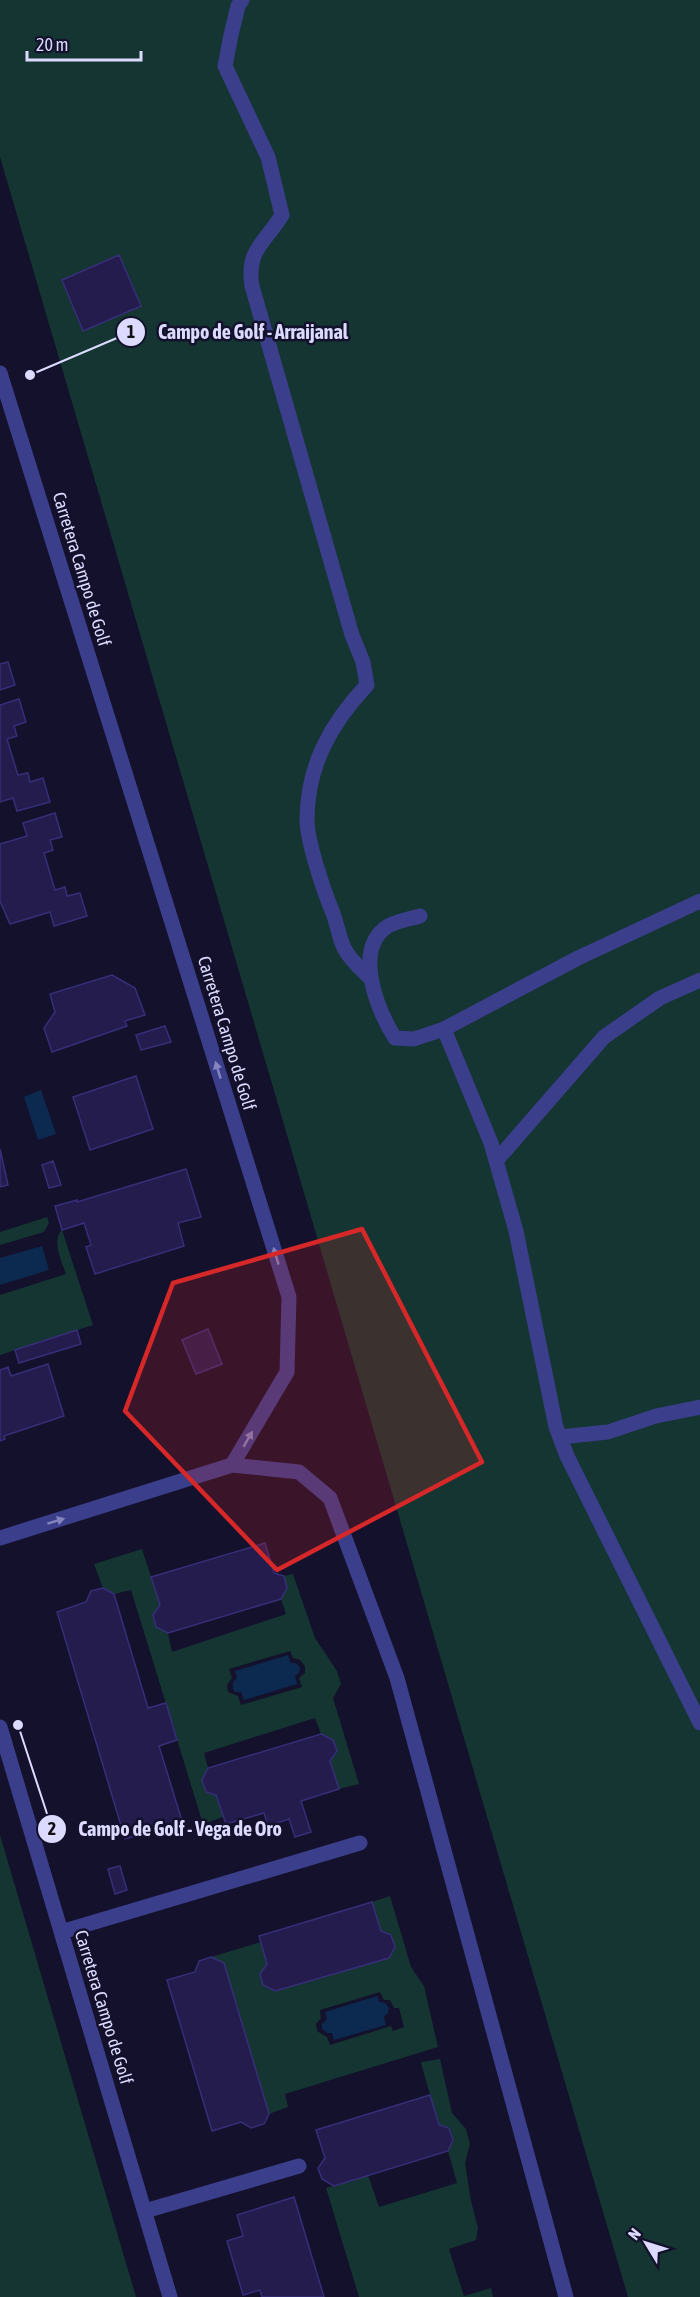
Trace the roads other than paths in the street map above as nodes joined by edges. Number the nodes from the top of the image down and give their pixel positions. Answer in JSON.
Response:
{"nodes":[{"id":1,"x":242,"y":0,"type":"edge"},
{"id":2,"x":0,"y":373,"type":"edge"},
{"id":3,"x":700,"y":901,"type":"edge"},
{"id":4,"x":420,"y":916,"type":"dead end"},
{"id":5,"x":371,"y":979,"type":"junction"},
{"id":6,"x":700,"y":980,"type":"edge"},
{"id":7,"x":444,"y":1029,"type":"junction"},
{"id":8,"x":496,"y":1161,"type":"junction"},
{"id":9,"x":700,"y":1407,"type":"edge"},
{"id":10,"x":594,"y":1433,"type":"junction"},
{"id":11,"x":560,"y":1437,"type":"junction"},
{"id":12,"x":567,"y":1456,"type":"junction"},
{"id":13,"x":232,"y":1465,"type":"junction"},
{"id":14,"x":0,"y":1539,"type":"edge"},
{"id":15,"x":700,"y":1723,"type":"edge"},
{"id":16,"x":0,"y":1727,"type":"edge"},
{"id":17,"x":360,"y":1843,"type":"dead end"},
{"id":18,"x":61,"y":1932,"type":"junction"},
{"id":19,"x":299,"y":2166,"type":"dead end"},
{"id":20,"x":145,"y":2211,"type":"junction"},
{"id":21,"x":170,"y":2297,"type":"edge"},
{"id":22,"x":566,"y":2297,"type":"edge"}],
"edges":[{"from":1,"to":5,"type":"street"},
{"from":13,"to":2,"type":"street","name":"Carretera Campo de Golf","one_way":true},
{"from":3,"to":7,"type":"street"},
{"from":4,"to":5,"type":"street"},
{"from":5,"to":7,"type":"street"},
{"from":6,"to":8,"type":"street"},
{"from":7,"to":8,"type":"street"},
{"from":8,"to":11,"type":"street"},
{"from":9,"to":10,"type":"street"},
{"from":10,"to":11,"type":"street"},
{"from":10,"to":12,"type":"street"},
{"from":11,"to":12,"type":"street"},
{"from":12,"to":15,"type":"street"},
{"from":14,"to":13,"type":"street","one_way":true},
{"from":13,"to":22,"type":"street"},
{"from":16,"to":18,"type":"street","name":"Carretera Campo de Golf"},
{"from":17,"to":18,"type":"street"},
{"from":18,"to":20,"type":"street","name":"Carretera Campo de Golf"},
{"from":19,"to":20,"type":"street"},
{"from":20,"to":21,"type":"street","name":"Carretera Campo de Golf"}]}
